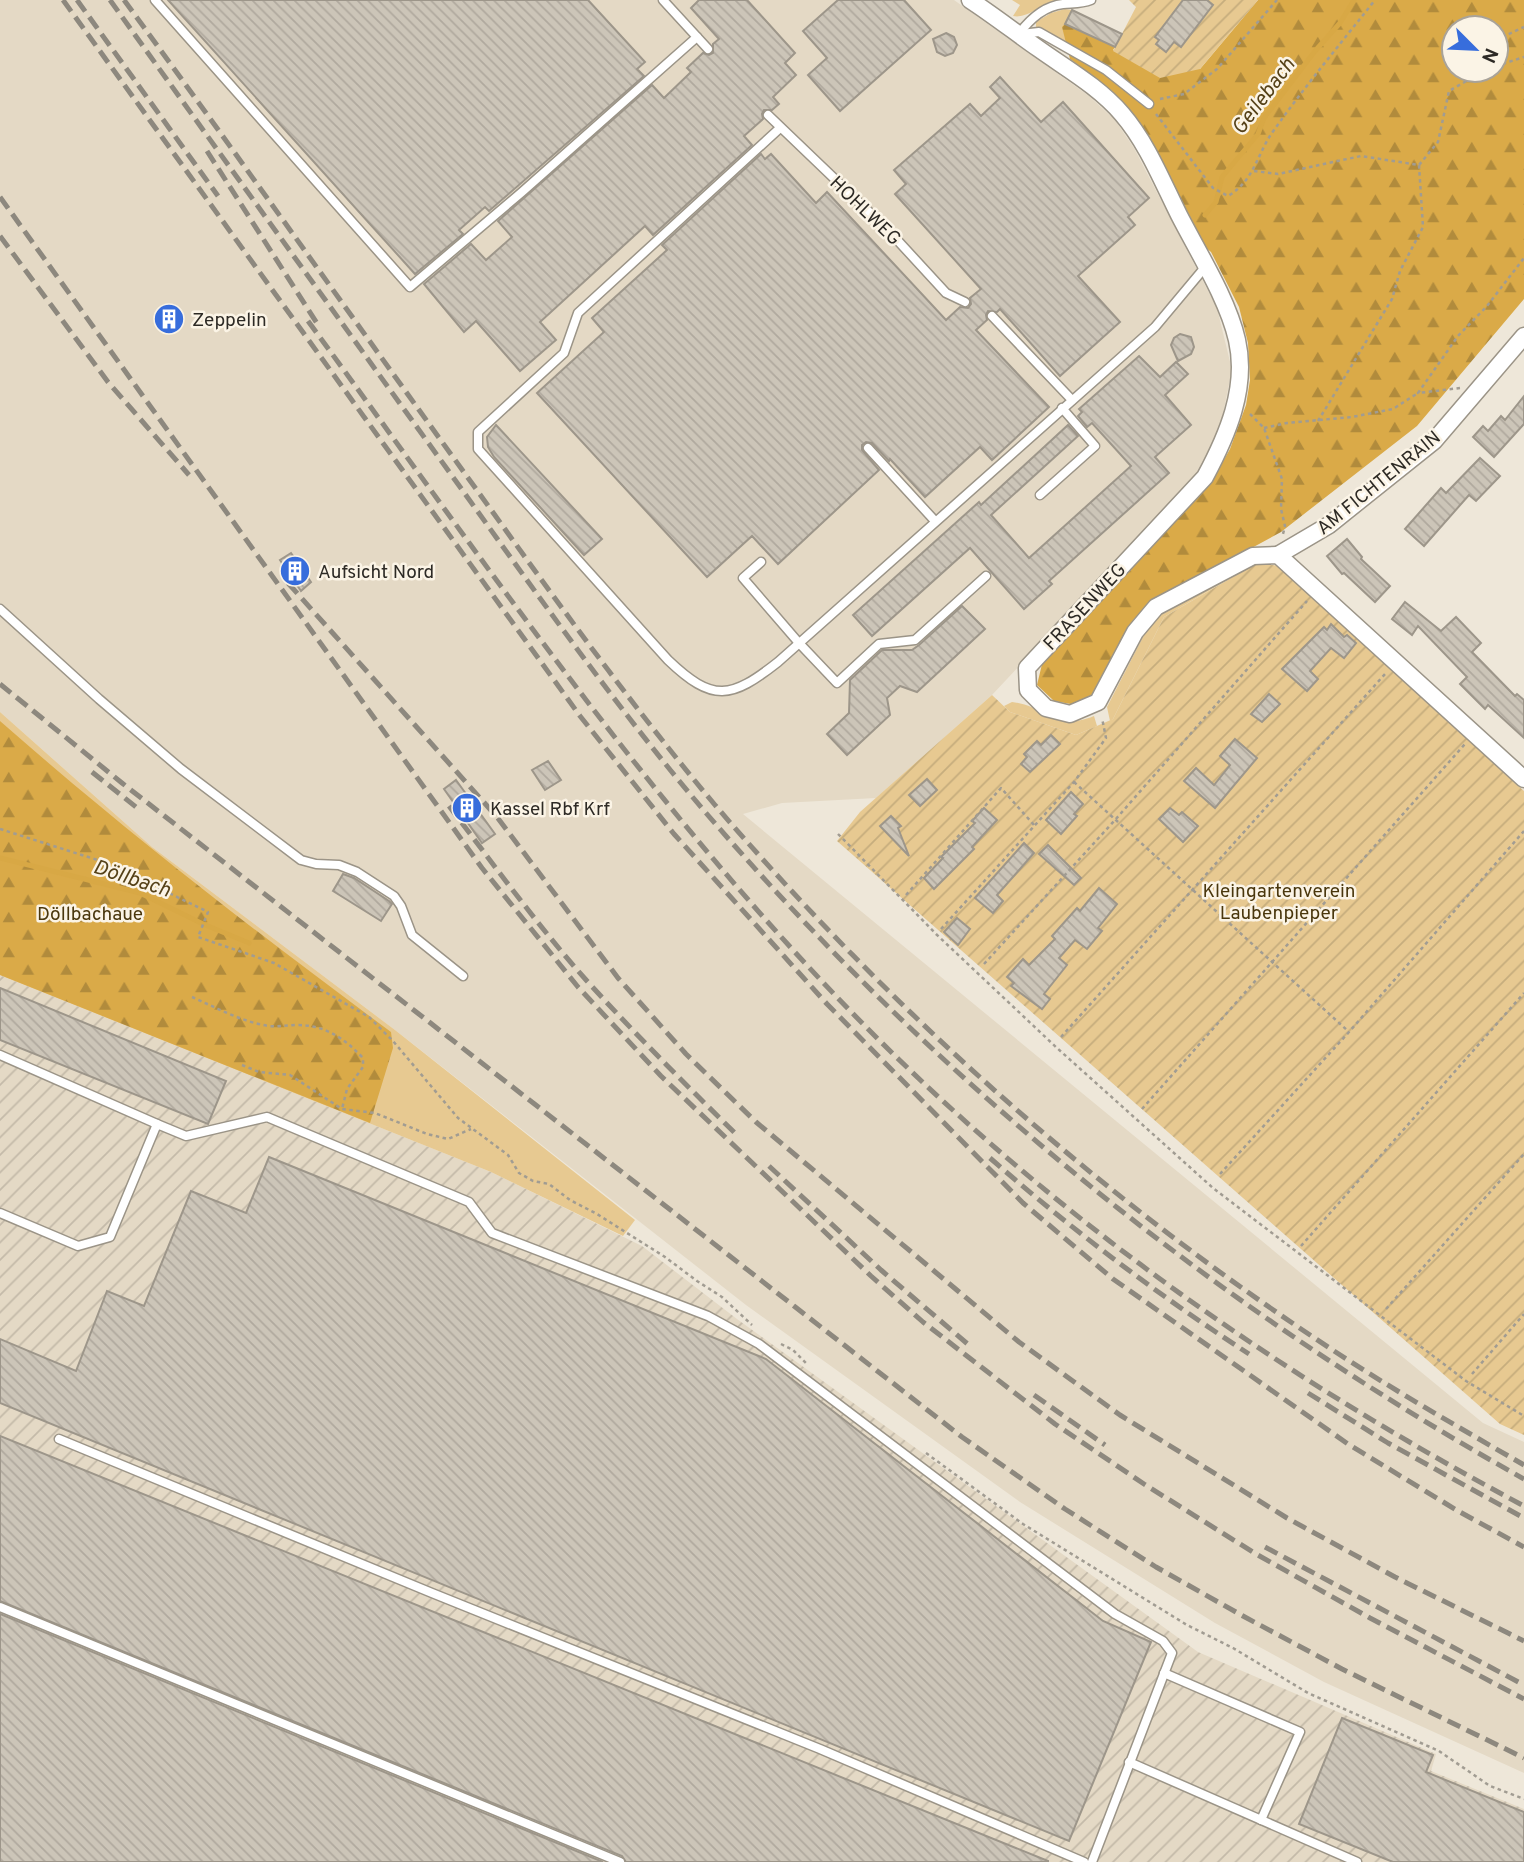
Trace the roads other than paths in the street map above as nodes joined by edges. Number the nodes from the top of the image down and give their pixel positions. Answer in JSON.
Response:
{"nodes":[{"id":1,"x":155,"y":0,"type":"edge"},
{"id":2,"x":663,"y":0,"type":"edge"},
{"id":3,"x":970,"y":0,"type":"edge"},
{"id":4,"x":1091,"y":0,"type":"edge"},
{"id":5,"x":1018,"y":35,"type":"junction"},
{"id":6,"x":697,"y":37,"type":"junction"},
{"id":7,"x":708,"y":49,"type":"dead end"},
{"id":8,"x":1149,"y":104,"type":"road end"},
{"id":9,"x":768,"y":115,"type":"dead end"},
{"id":10,"x":780,"y":128,"type":"junction"},
{"id":11,"x":1206,"y":267,"type":"junction"},
{"id":12,"x":965,"y":302,"type":"dead end"},
{"id":13,"x":992,"y":316,"type":"dead end"},
{"id":14,"x":1523,"y":340,"type":"edge"},
{"id":15,"x":1072,"y":400,"type":"junction"},
{"id":16,"x":1062,"y":408,"type":"junction"},
{"id":17,"x":868,"y":448,"type":"dead end"},
{"id":18,"x":1040,"y":495,"type":"dead end"},
{"id":19,"x":935,"y":522,"type":"junction"},
{"id":20,"x":1278,"y":555,"type":"junction"},
{"id":21,"x":761,"y":562,"type":"dead end"},
{"id":22,"x":986,"y":576,"type":"dead end"},
{"id":23,"x":0,"y":609,"type":"edge"},
{"id":24,"x":799,"y":643,"type":"junction"},
{"id":25,"x":1524,"y":779,"type":"edge"},
{"id":26,"x":463,"y":976,"type":"dead end"},
{"id":27,"x":0,"y":1055,"type":"edge"},
{"id":28,"x":157,"y":1124,"type":"junction"},
{"id":29,"x":0,"y":1213,"type":"edge"},
{"id":30,"x":59,"y":1439,"type":"dead end"},
{"id":31,"x":0,"y":1607,"type":"edge"},
{"id":32,"x":1164,"y":1673,"type":"junction"},
{"id":33,"x":1129,"y":1762,"type":"junction"},
{"id":34,"x":1261,"y":1820,"type":"junction"},
{"id":35,"x":620,"y":1862,"type":"edge"},
{"id":36,"x":1084,"y":1862,"type":"edge"},
{"id":37,"x":1092,"y":1862,"type":"edge"},
{"id":38,"x":1357,"y":1862,"type":"edge"}],
"edges":[{"from":1,"to":6,"type":"lane"},
{"from":2,"to":6,"type":"lane"},
{"from":3,"to":5,"type":"street","name":"FRASENWEG"},
{"from":4,"to":5,"type":"lane"},
{"from":5,"to":8,"type":"lane"},
{"from":5,"to":11,"type":"street","name":"FRASENWEG"},
{"from":6,"to":7,"type":"lane"},
{"from":9,"to":10,"type":"lane","name":"HOHLWEG"},
{"from":10,"to":12,"type":"lane","name":"HOHLWEG"},
{"from":10,"to":24,"type":"lane"},
{"from":11,"to":15,"type":"lane"},
{"from":11,"to":20,"type":"street","name":"FRASENWEG"},
{"from":13,"to":15,"type":"lane"},
{"from":14,"to":20,"type":"street","name":"AM FICHTENRAIN"},
{"from":15,"to":16,"type":"lane"},
{"from":16,"to":18,"type":"lane"},
{"from":16,"to":19,"type":"lane"},
{"from":17,"to":19,"type":"lane"},
{"from":19,"to":24,"type":"lane"},
{"from":20,"to":25,"type":"street"},
{"from":21,"to":24,"type":"lane"},
{"from":22,"to":24,"type":"lane"},
{"from":23,"to":26,"type":"lane"},
{"from":27,"to":28,"type":"lane"},
{"from":28,"to":29,"type":"lane"},
{"from":28,"to":32,"type":"lane"},
{"from":30,"to":36,"type":"lane"},
{"from":31,"to":35,"type":"lane"},
{"from":32,"to":33,"type":"lane"},
{"from":32,"to":34,"type":"lane"},
{"from":33,"to":34,"type":"lane"},
{"from":33,"to":37,"type":"lane"},
{"from":34,"to":38,"type":"lane"}]}
